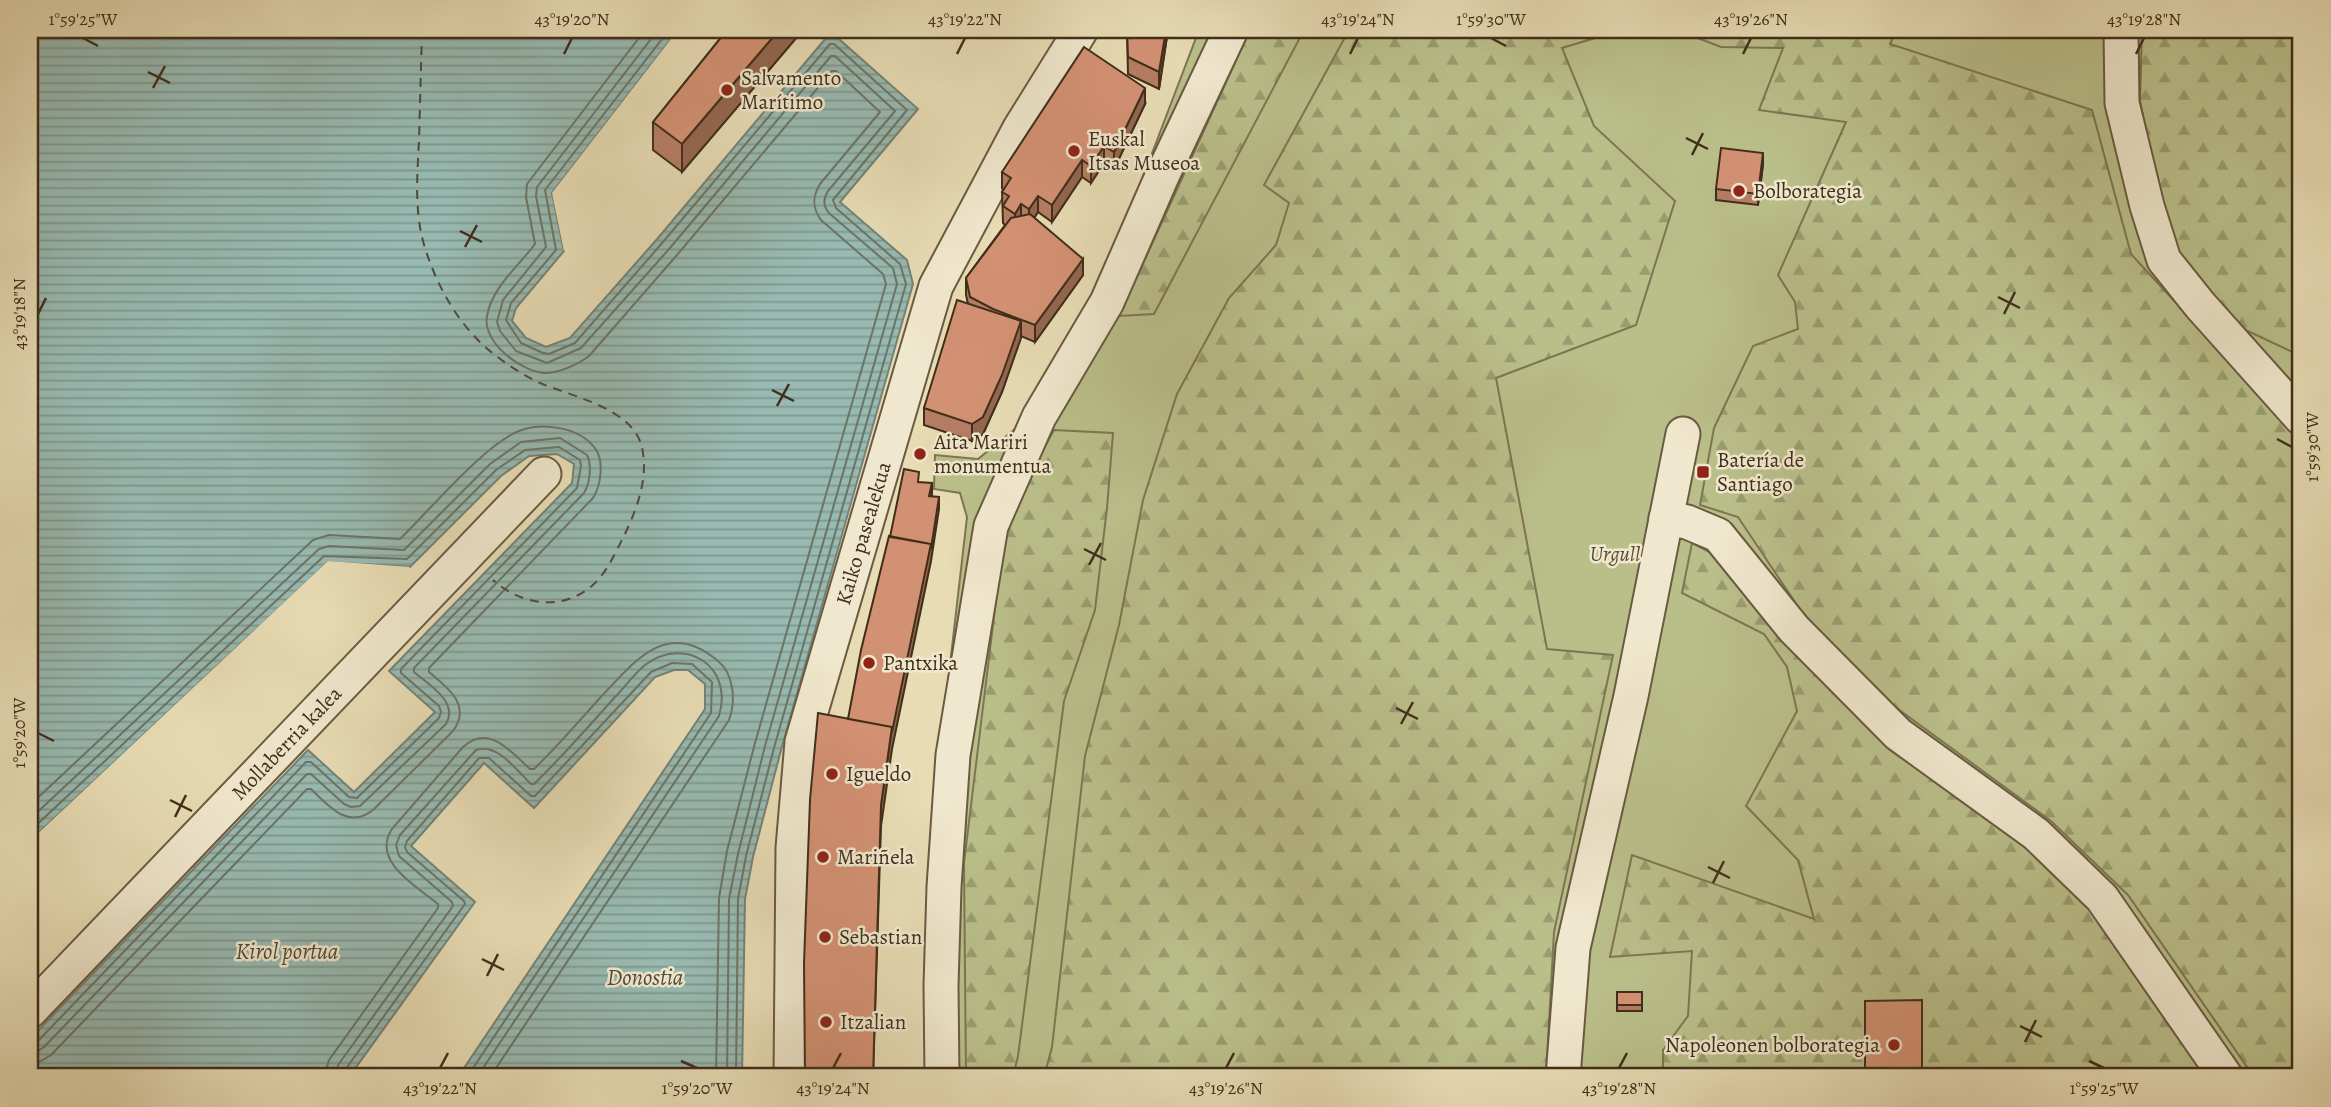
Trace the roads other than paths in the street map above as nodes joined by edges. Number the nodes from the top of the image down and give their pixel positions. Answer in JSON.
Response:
{"nodes":[{"id":1,"x":1081,"y":30,"type":"edge"},
{"id":2,"x":1231,"y":30,"type":"edge"},
{"id":3,"x":2121,"y":30,"type":"edge"},
{"id":4,"x":2301,"y":418,"type":"edge"},
{"id":5,"x":1683,"y":434,"type":"dead end"},
{"id":6,"x":544,"y":474,"type":"dead end"},
{"id":7,"x":1666,"y":518,"type":"junction"},
{"id":8,"x":439,"y":613,"type":"dead end"},
{"id":9,"x":381,"y":642,"type":"junction"},
{"id":10,"x":30,"y":1011,"type":"edge"},
{"id":11,"x":791,"y":1077,"type":"edge"},
{"id":12,"x":942,"y":1077,"type":"edge"},
{"id":13,"x":1563,"y":1077,"type":"edge"},
{"id":14,"x":2226,"y":1077,"type":"edge"}],
"edges":[{"from":1,"to":11,"type":"street","name":"Kaiko pasealekua"},
{"from":2,"to":12,"type":"street"},
{"from":3,"to":4,"type":"street"},
{"from":5,"to":7,"type":"street"},
{"from":6,"to":9,"type":"street","name":"Mollaberria kalea"},
{"from":7,"to":13,"type":"street"},
{"from":7,"to":14,"type":"street"},
{"from":8,"to":9,"type":"street"},
{"from":9,"to":10,"type":"street","name":"Mollaberria kalea"}]}
